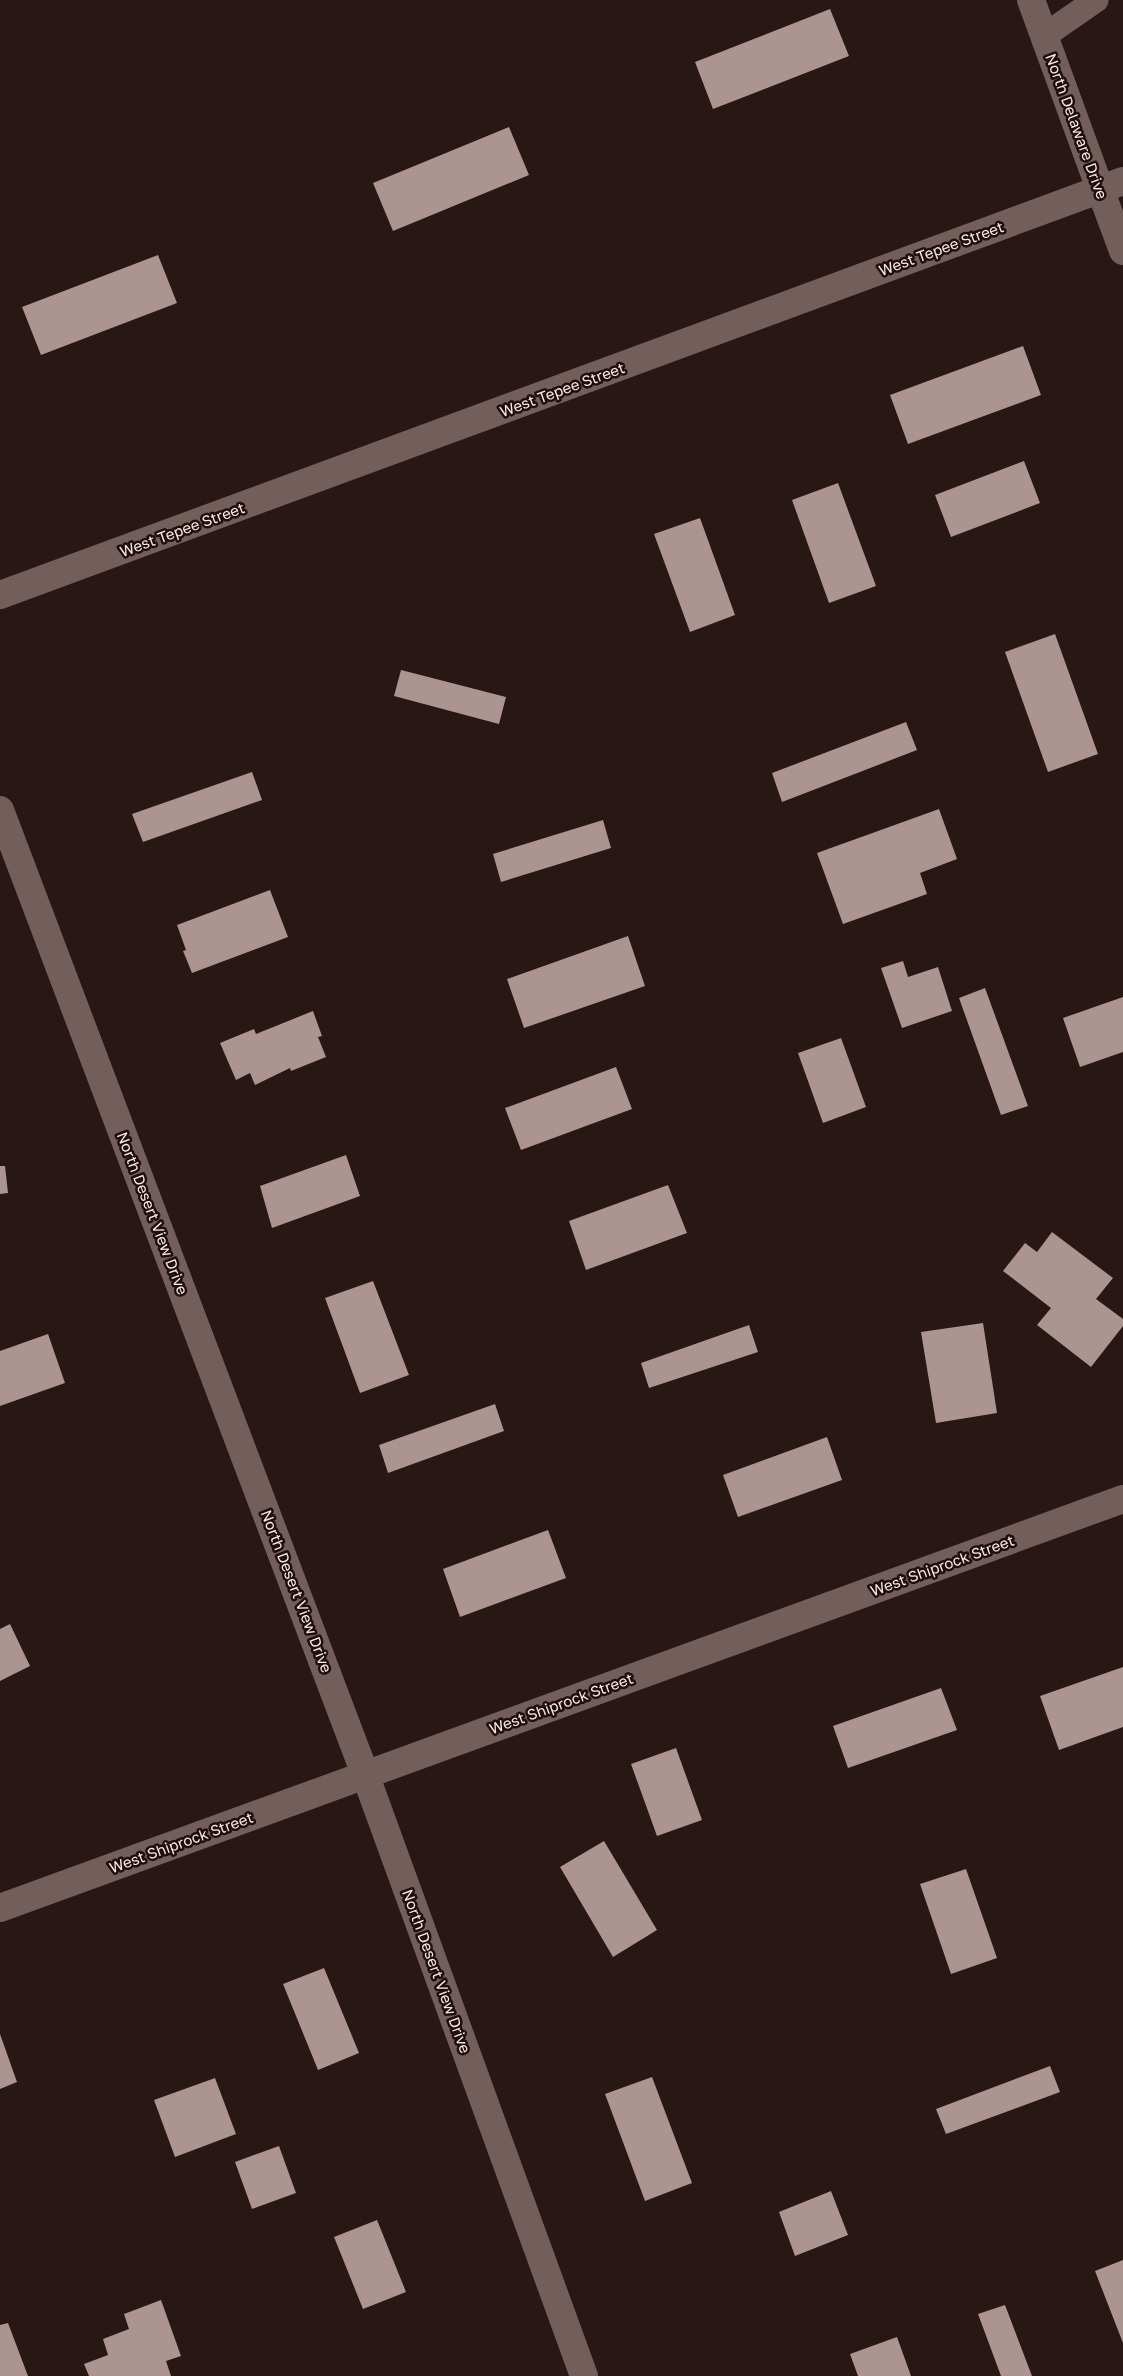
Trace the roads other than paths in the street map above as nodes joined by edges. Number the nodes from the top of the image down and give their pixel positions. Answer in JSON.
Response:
{"nodes":[{"id":1,"x":1031,"y":0,"type":"edge"},
{"id":2,"x":1096,"y":0,"type":"edge"},
{"id":3,"x":1044,"y":36,"type":"junction"},
{"id":4,"x":1112,"y":185,"type":"edge"},
{"id":5,"x":1123,"y":251,"type":"edge"},
{"id":6,"x":0,"y":595,"type":"edge"},
{"id":7,"x":0,"y":810,"type":"edge"},
{"id":8,"x":1123,"y":1499,"type":"edge"},
{"id":9,"x":365,"y":1774,"type":"junction"},
{"id":10,"x":0,"y":1908,"type":"edge"},
{"id":11,"x":580,"y":2375,"type":"edge"}],
"edges":[{"from":1,"to":3,"type":"street","name":"North Delaware Drive"},
{"from":2,"to":3,"type":"lane"},
{"from":3,"to":4,"type":"street","name":"North Delaware Drive"},
{"from":4,"to":5,"type":"street","name":"North Delaware Drive"},
{"from":4,"to":6,"type":"street","name":"West Tepee Street"},
{"from":7,"to":9,"type":"street","name":"North Desert View Drive"},
{"from":8,"to":9,"type":"street","name":"West Shiprock Street"},
{"from":9,"to":10,"type":"street","name":"West Shiprock Street"},
{"from":9,"to":11,"type":"street","name":"North Desert View Drive"}]}
